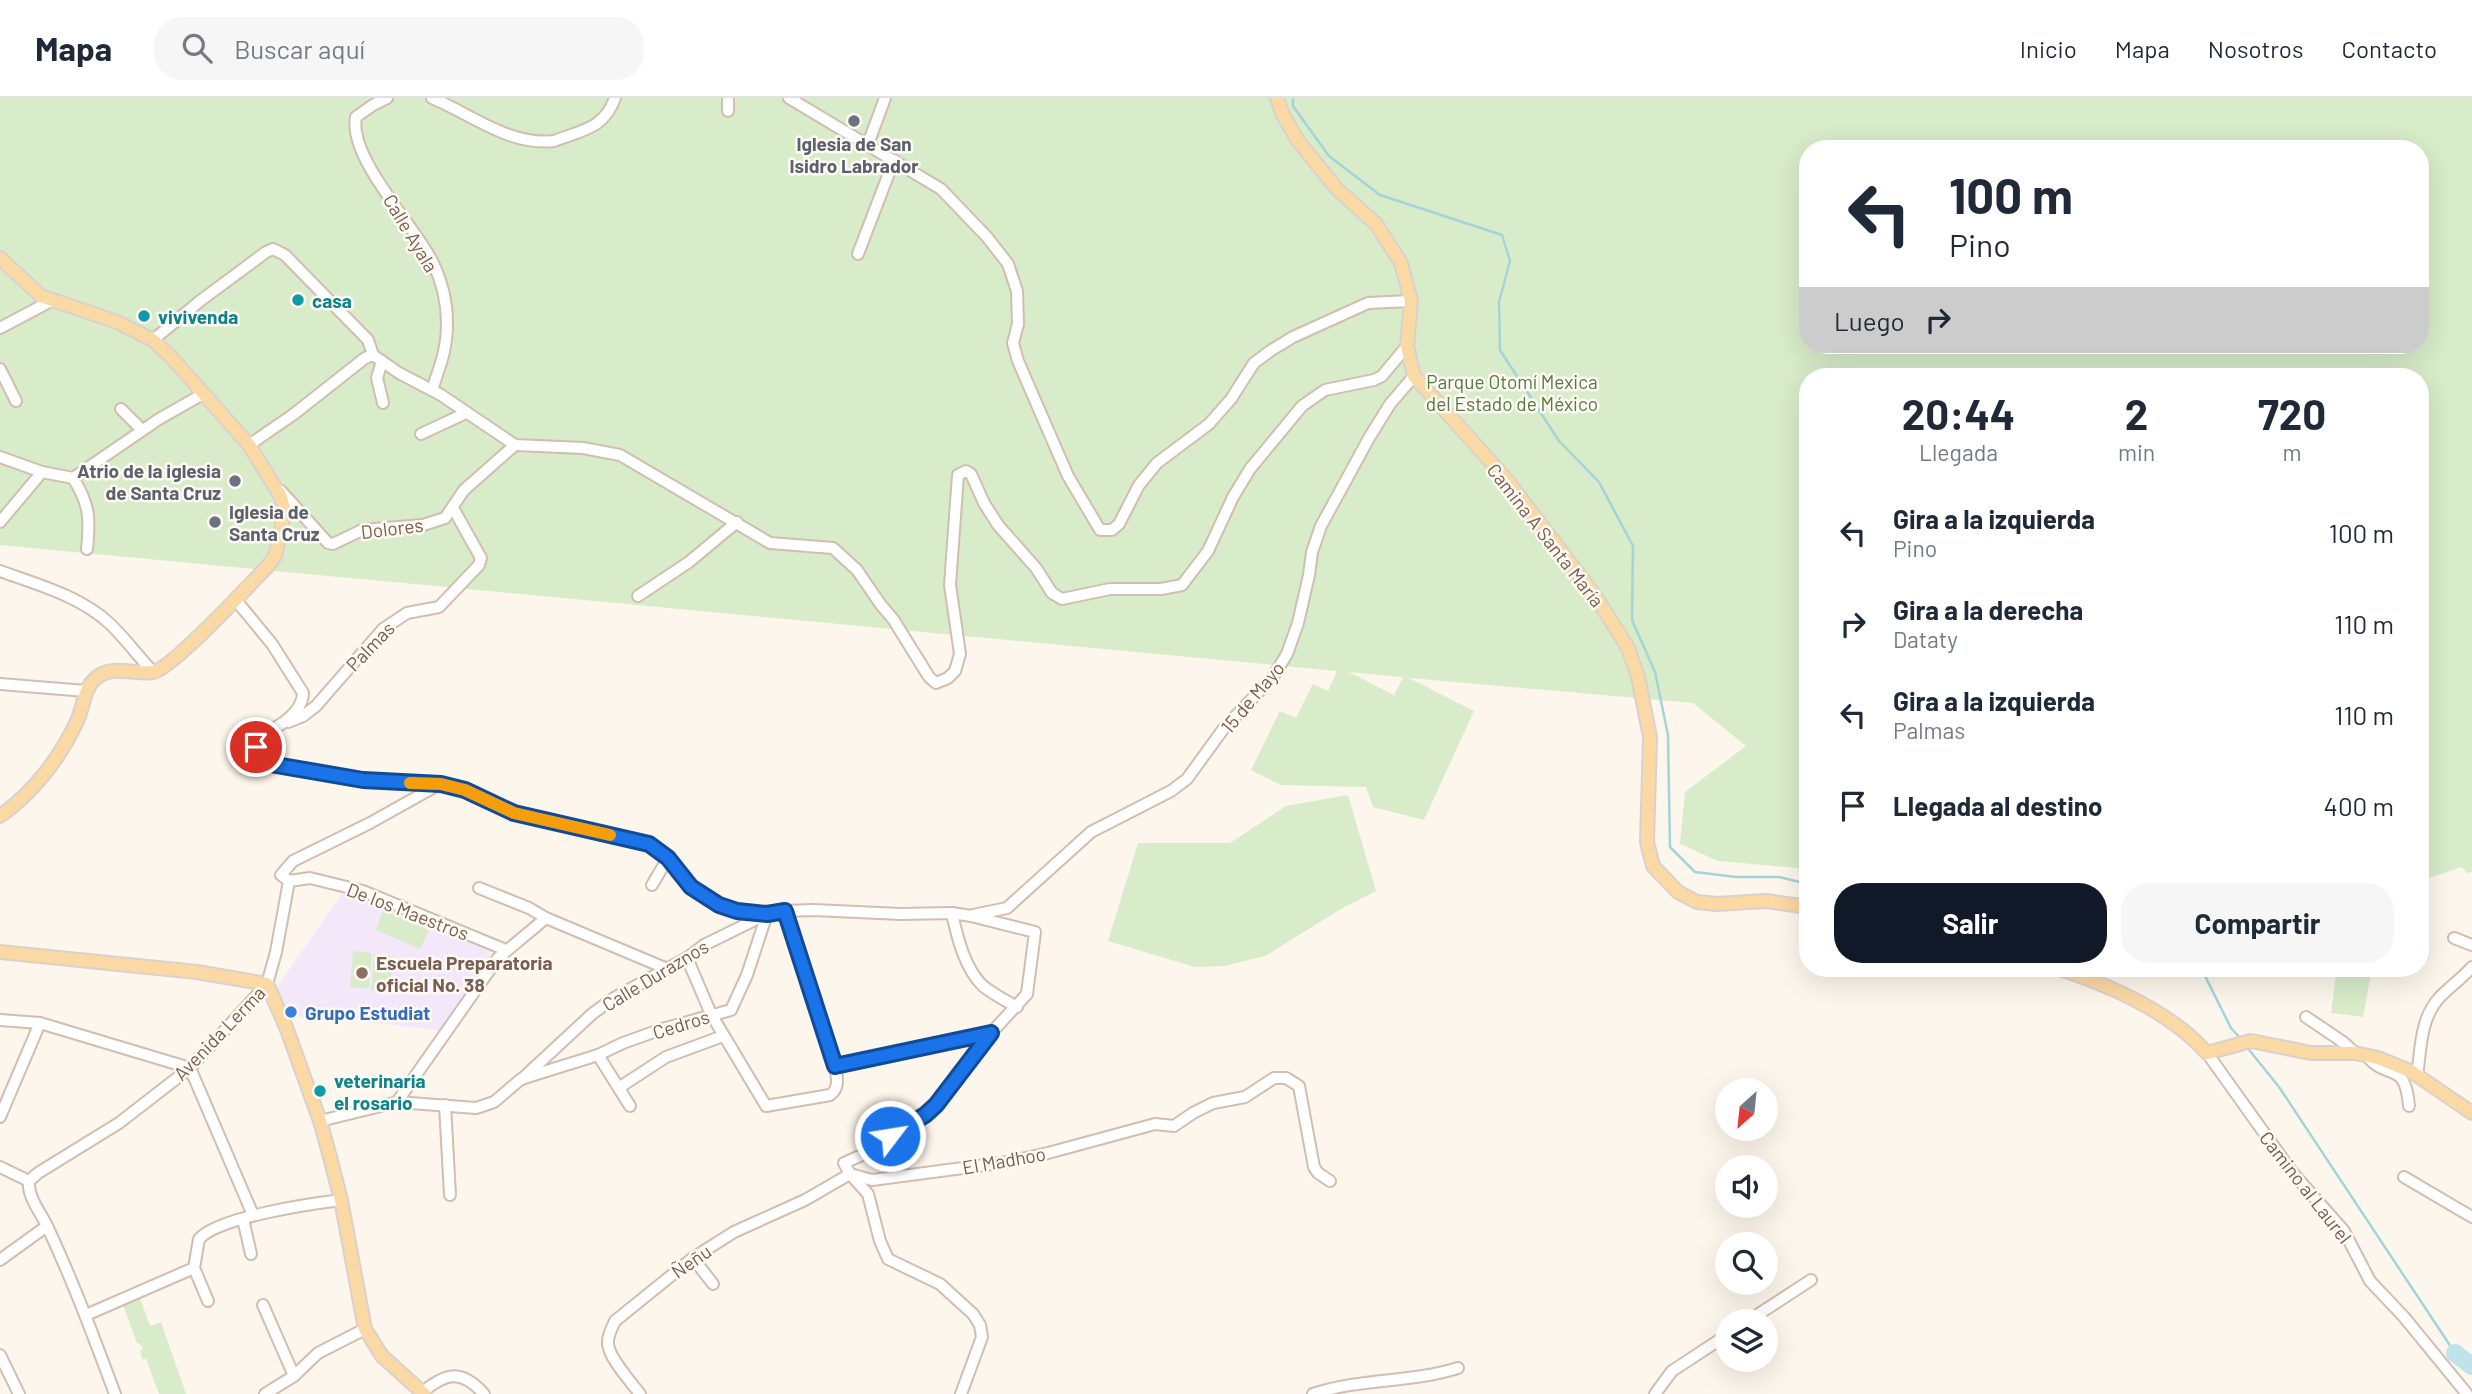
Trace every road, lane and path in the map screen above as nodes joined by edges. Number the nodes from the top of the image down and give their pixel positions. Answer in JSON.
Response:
{"nodes":[{"id":1,"x":387,"y":98,"type":"edge"},
{"id":2,"x":432,"y":98,"type":"edge"},
{"id":3,"x":615,"y":98,"type":"edge"},
{"id":4,"x":727,"y":98,"type":"edge"},
{"id":5,"x":789,"y":98,"type":"edge"},
{"id":6,"x":885,"y":98,"type":"edge"},
{"id":7,"x":1277,"y":98,"type":"edge"},
{"id":8,"x":727,"y":111,"type":"dead end"},
{"id":9,"x":868,"y":144,"type":"junction"},
{"id":10,"x":894,"y":160,"type":"junction"},
{"id":11,"x":858,"y":254,"type":"dead end"},
{"id":12,"x":0,"y":258,"type":"edge"},
{"id":13,"x":51,"y":301,"type":"junction"},
{"id":14,"x":1411,"y":301,"type":"junction"},
{"id":15,"x":0,"y":328,"type":"edge"},
{"id":16,"x":153,"y":340,"type":"junction"},
{"id":17,"x":1407,"y":346,"type":"junction"},
{"id":18,"x":377,"y":358,"type":"junction"},
{"id":19,"x":0,"y":369,"type":"edge"},
{"id":20,"x":1414,"y":376,"type":"junction"},
{"id":21,"x":432,"y":390,"type":"junction"},
{"id":22,"x":203,"y":394,"type":"junction"},
{"id":23,"x":16,"y":401,"type":"dead end"},
{"id":24,"x":383,"y":403,"type":"dead end"},
{"id":25,"x":121,"y":409,"type":"dead end"},
{"id":26,"x":466,"y":413,"type":"junction"},
{"id":27,"x":142,"y":430,"type":"junction"},
{"id":28,"x":421,"y":434,"type":"dead end"},
{"id":29,"x":249,"y":445,"type":"junction"},
{"id":30,"x":515,"y":445,"type":"junction"},
{"id":31,"x":0,"y":457,"type":"edge"},
{"id":32,"x":41,"y":472,"type":"junction"},
{"id":33,"x":270,"y":476,"type":"junction"},
{"id":34,"x":74,"y":478,"type":"junction"},
{"id":35,"x":453,"y":508,"type":"junction"},
{"id":36,"x":0,"y":522,"type":"edge"},
{"id":37,"x":737,"y":522,"type":"junction"},
{"id":38,"x":87,"y":549,"type":"dead end"},
{"id":39,"x":0,"y":571,"type":"edge"},
{"id":40,"x":638,"y":596,"type":"dead end"},
{"id":41,"x":235,"y":599,"type":"junction"},
{"id":42,"x":153,"y":672,"type":"junction"},
{"id":43,"x":0,"y":684,"type":"edge"},
{"id":44,"x":86,"y":691,"type":"junction"},
{"id":45,"x":280,"y":725,"type":"junction"},
{"id":46,"x":441,"y":784,"type":"junction"},
{"id":47,"x":0,"y":816,"type":"edge"},
{"id":48,"x":668,"y":858,"type":"junction"},
{"id":49,"x":289,"y":881,"type":"junction"},
{"id":50,"x":652,"y":885,"type":"dead end"},
{"id":51,"x":479,"y":888,"type":"dead end"},
{"id":52,"x":1799,"y":906,"type":"edge"},
{"id":53,"x":785,"y":911,"type":"junction"},
{"id":54,"x":952,"y":913,"type":"junction"},
{"id":55,"x":767,"y":914,"type":"junction"},
{"id":56,"x":971,"y":916,"type":"junction"},
{"id":57,"x":546,"y":918,"type":"junction"},
{"id":58,"x":2454,"y":938,"type":"dead end"},
{"id":59,"x":2472,"y":945,"type":"edge"},
{"id":60,"x":506,"y":950,"type":"junction"},
{"id":61,"x":0,"y":952,"type":"edge"},
{"id":62,"x":687,"y":958,"type":"junction"},
{"id":63,"x":2472,"y":967,"type":"edge"},
{"id":64,"x":665,"y":968,"type":"junction"},
{"id":65,"x":2080,"y":977,"type":"edge"},
{"id":66,"x":267,"y":984,"type":"junction"},
{"id":67,"x":1017,"y":1007,"type":"junction"},
{"id":68,"x":711,"y":1014,"type":"junction"},
{"id":69,"x":2306,"y":1017,"type":"dead end"},
{"id":70,"x":0,"y":1020,"type":"edge"},
{"id":71,"x":40,"y":1023,"type":"junction"},
{"id":72,"x":991,"y":1033,"type":"junction"},
{"id":73,"x":723,"y":1036,"type":"junction"},
{"id":74,"x":2210,"y":1052,"type":"junction"},
{"id":75,"x":2361,"y":1054,"type":"junction"},
{"id":76,"x":598,"y":1055,"type":"junction"},
{"id":77,"x":835,"y":1066,"type":"junction"},
{"id":78,"x":190,"y":1068,"type":"junction"},
{"id":79,"x":2417,"y":1076,"type":"junction"},
{"id":80,"x":521,"y":1079,"type":"junction"},
{"id":81,"x":620,"y":1087,"type":"junction"},
{"id":82,"x":397,"y":1102,"type":"junction"},
{"id":83,"x":445,"y":1105,"type":"junction"},
{"id":84,"x":630,"y":1106,"type":"dead end"},
{"id":85,"x":2409,"y":1106,"type":"dead end"},
{"id":86,"x":2472,"y":1113,"type":"edge"},
{"id":87,"x":0,"y":1117,"type":"edge"},
{"id":88,"x":320,"y":1121,"type":"junction"},
{"id":89,"x":0,"y":1167,"type":"edge"},
{"id":90,"x":850,"y":1174,"type":"junction"},
{"id":91,"x":2403,"y":1177,"type":"dead end"},
{"id":92,"x":29,"y":1181,"type":"junction"},
{"id":93,"x":1330,"y":1181,"type":"dead end"},
{"id":94,"x":450,"y":1195,"type":"dead end"},
{"id":95,"x":341,"y":1200,"type":"junction"},
{"id":96,"x":248,"y":1217,"type":"junction"},
{"id":97,"x":2472,"y":1217,"type":"edge"},
{"id":98,"x":47,"y":1226,"type":"junction"},
{"id":99,"x":251,"y":1254,"type":"dead end"},
{"id":100,"x":693,"y":1258,"type":"junction"},
{"id":101,"x":0,"y":1259,"type":"edge"},
{"id":102,"x":194,"y":1268,"type":"junction"},
{"id":103,"x":1811,"y":1280,"type":"dead end"},
{"id":104,"x":713,"y":1284,"type":"dead end"},
{"id":105,"x":208,"y":1301,"type":"dead end"},
{"id":106,"x":263,"y":1305,"type":"dead end"},
{"id":107,"x":1766,"y":1309,"type":"edge"},
{"id":108,"x":86,"y":1315,"type":"junction"},
{"id":109,"x":365,"y":1329,"type":"junction"},
{"id":110,"x":1715,"y":1343,"type":"edge"},
{"id":111,"x":0,"y":1355,"type":"edge"},
{"id":112,"x":1458,"y":1368,"type":"dead end"},
{"id":113,"x":294,"y":1376,"type":"junction"},
{"id":114,"x":2456,"y":1390,"type":"edge"},
{"id":115,"x":422,"y":1393,"type":"edge"},
{"id":116,"x":19,"y":1394,"type":"edge"},
{"id":117,"x":115,"y":1394,"type":"edge"},
{"id":118,"x":265,"y":1394,"type":"edge"},
{"id":119,"x":484,"y":1394,"type":"edge"},
{"id":120,"x":640,"y":1394,"type":"edge"},
{"id":121,"x":961,"y":1394,"type":"edge"},
{"id":122,"x":1312,"y":1394,"type":"edge"},
{"id":123,"x":1655,"y":1394,"type":"edge"},
{"id":124,"x":2467,"y":1394,"type":"edge"}],
"edges":[{"from":1,"to":21,"type":"street","name":"Calle Ayala"},
{"from":2,"to":3,"type":"street"},
{"from":4,"to":8,"type":"street"},
{"from":5,"to":9,"type":"street"},
{"from":6,"to":9,"type":"street"},
{"from":7,"to":14,"type":"main road","name":"Camina A Santa María"},
{"from":9,"to":10,"type":"street"},
{"from":10,"to":11,"type":"street"},
{"from":10,"to":14,"type":"street"},
{"from":12,"to":13,"type":"main road"},
{"from":13,"to":15,"type":"street"},
{"from":13,"to":16,"type":"main road"},
{"from":14,"to":17,"type":"main road","name":"Camina A Santa María"},
{"from":16,"to":18,"type":"street"},
{"from":16,"to":22,"type":"main road"},
{"from":17,"to":20,"type":"main road","name":"Camina A Santa María"},
{"from":17,"to":37,"type":"street"},
{"from":18,"to":21,"type":"street"},
{"from":18,"to":24,"type":"street"},
{"from":18,"to":29,"type":"street"},
{"from":19,"to":23,"type":"street"},
{"from":20,"to":52,"type":"main road","name":"Camina A Santa María"},
{"from":20,"to":56,"type":"street","name":"15 de Mayo"},
{"from":21,"to":26,"type":"street"},
{"from":22,"to":27,"type":"street"},
{"from":22,"to":29,"type":"main road"},
{"from":25,"to":27,"type":"street"},
{"from":26,"to":28,"type":"street"},
{"from":26,"to":30,"type":"street"},
{"from":27,"to":34,"type":"street"},
{"from":29,"to":33,"type":"main road"},
{"from":30,"to":35,"type":"street","name":"Dolores"},
{"from":30,"to":37,"type":"street"},
{"from":31,"to":32,"type":"street"},
{"from":32,"to":34,"type":"street"},
{"from":32,"to":36,"type":"street"},
{"from":33,"to":35,"type":"street","name":"Dolores"},
{"from":33,"to":41,"type":"main road"},
{"from":34,"to":38,"type":"street"},
{"from":35,"to":45,"type":"street","name":"Palmas"},
{"from":37,"to":40,"type":"street"},
{"from":39,"to":42,"type":"street"},
{"from":41,"to":42,"type":"main road"},
{"from":41,"to":45,"type":"street","name":"Palmas"},
{"from":42,"to":44,"type":"main road"},
{"from":43,"to":44,"type":"street"},
{"from":44,"to":47,"type":"main road"},
{"from":45,"to":46,"type":"street","name":"Palmas"},
{"from":46,"to":48,"type":"street","name":"Palmas"},
{"from":46,"to":49,"type":"street","name":"Avenida Lerma"},
{"from":48,"to":50,"type":"street"},
{"from":48,"to":55,"type":"street","name":"Palmas"},
{"from":49,"to":60,"type":"street","name":"De los Maestros"},
{"from":49,"to":66,"type":"street","name":"Avenida Lerma"},
{"from":51,"to":57,"type":"street"},
{"from":53,"to":54,"type":"street"},
{"from":53,"to":55,"type":"street"},
{"from":53,"to":77,"type":"street"},
{"from":54,"to":56,"type":"street"},
{"from":54,"to":67,"type":"street"},
{"from":55,"to":62,"type":"street","name":"Calle Duraznos"},
{"from":55,"to":68,"type":"street","name":"Cedros"},
{"from":56,"to":67,"type":"street"},
{"from":57,"to":60,"type":"street"},
{"from":57,"to":64,"type":"street"},
{"from":58,"to":59,"type":"street"},
{"from":60,"to":82,"type":"street"},
{"from":61,"to":66,"type":"main road"},
{"from":62,"to":64,"type":"street","name":"Calle Duraznos"},
{"from":62,"to":68,"type":"street"},
{"from":63,"to":79,"type":"street"},
{"from":64,"to":80,"type":"street","name":"Calle Duraznos"},
{"from":65,"to":74,"type":"main road"},
{"from":66,"to":78,"type":"street","name":"Avenida Lerma"},
{"from":66,"to":88,"type":"main road"},
{"from":67,"to":72,"type":"street"},
{"from":68,"to":73,"type":"street"},
{"from":68,"to":76,"type":"street","name":"Cedros"},
{"from":69,"to":75,"type":"street"},
{"from":70,"to":71,"type":"street"},
{"from":71,"to":78,"type":"street"},
{"from":71,"to":87,"type":"street"},
{"from":72,"to":77,"type":"street"},
{"from":72,"to":90,"type":"street"},
{"from":73,"to":77,"type":"street"},
{"from":73,"to":81,"type":"street"},
{"from":74,"to":75,"type":"main road"},
{"from":74,"to":114,"type":"street","name":"Camino al Laurel"},
{"from":75,"to":79,"type":"main road"},
{"from":75,"to":85,"type":"street"},
{"from":76,"to":80,"type":"street","name":"Cedros"},
{"from":76,"to":81,"type":"street"},
{"from":78,"to":92,"type":"street","name":"Avenida Lerma"},
{"from":78,"to":96,"type":"street"},
{"from":79,"to":86,"type":"main road"},
{"from":80,"to":83,"type":"street","name":"Cedros"},
{"from":81,"to":84,"type":"street"},
{"from":82,"to":83,"type":"street","name":"Cedros"},
{"from":82,"to":88,"type":"street","name":"Cedros"},
{"from":83,"to":94,"type":"street"},
{"from":88,"to":95,"type":"main road"},
{"from":89,"to":92,"type":"street"},
{"from":90,"to":93,"type":"street","name":"El Madhoo"},
{"from":90,"to":100,"type":"street","name":"Ñeñu"},
{"from":90,"to":121,"type":"street"},
{"from":91,"to":97,"type":"street"},
{"from":92,"to":98,"type":"street"},
{"from":95,"to":96,"type":"street"},
{"from":95,"to":109,"type":"main road"},
{"from":96,"to":99,"type":"street"},
{"from":96,"to":102,"type":"street"},
{"from":98,"to":101,"type":"street"},
{"from":98,"to":108,"type":"street"},
{"from":100,"to":104,"type":"street"},
{"from":100,"to":120,"type":"street","name":"Ñeñu"},
{"from":102,"to":105,"type":"street"},
{"from":102,"to":108,"type":"street"},
{"from":103,"to":107,"type":"street"},
{"from":106,"to":113,"type":"street"},
{"from":108,"to":117,"type":"street"},
{"from":109,"to":113,"type":"street"},
{"from":109,"to":115,"type":"main road"},
{"from":110,"to":123,"type":"street"},
{"from":111,"to":116,"type":"street"},
{"from":112,"to":122,"type":"street"},
{"from":113,"to":118,"type":"street"},
{"from":114,"to":124,"type":"street","name":"Camino al Laurel"},
{"from":115,"to":119,"type":"street"}]}
